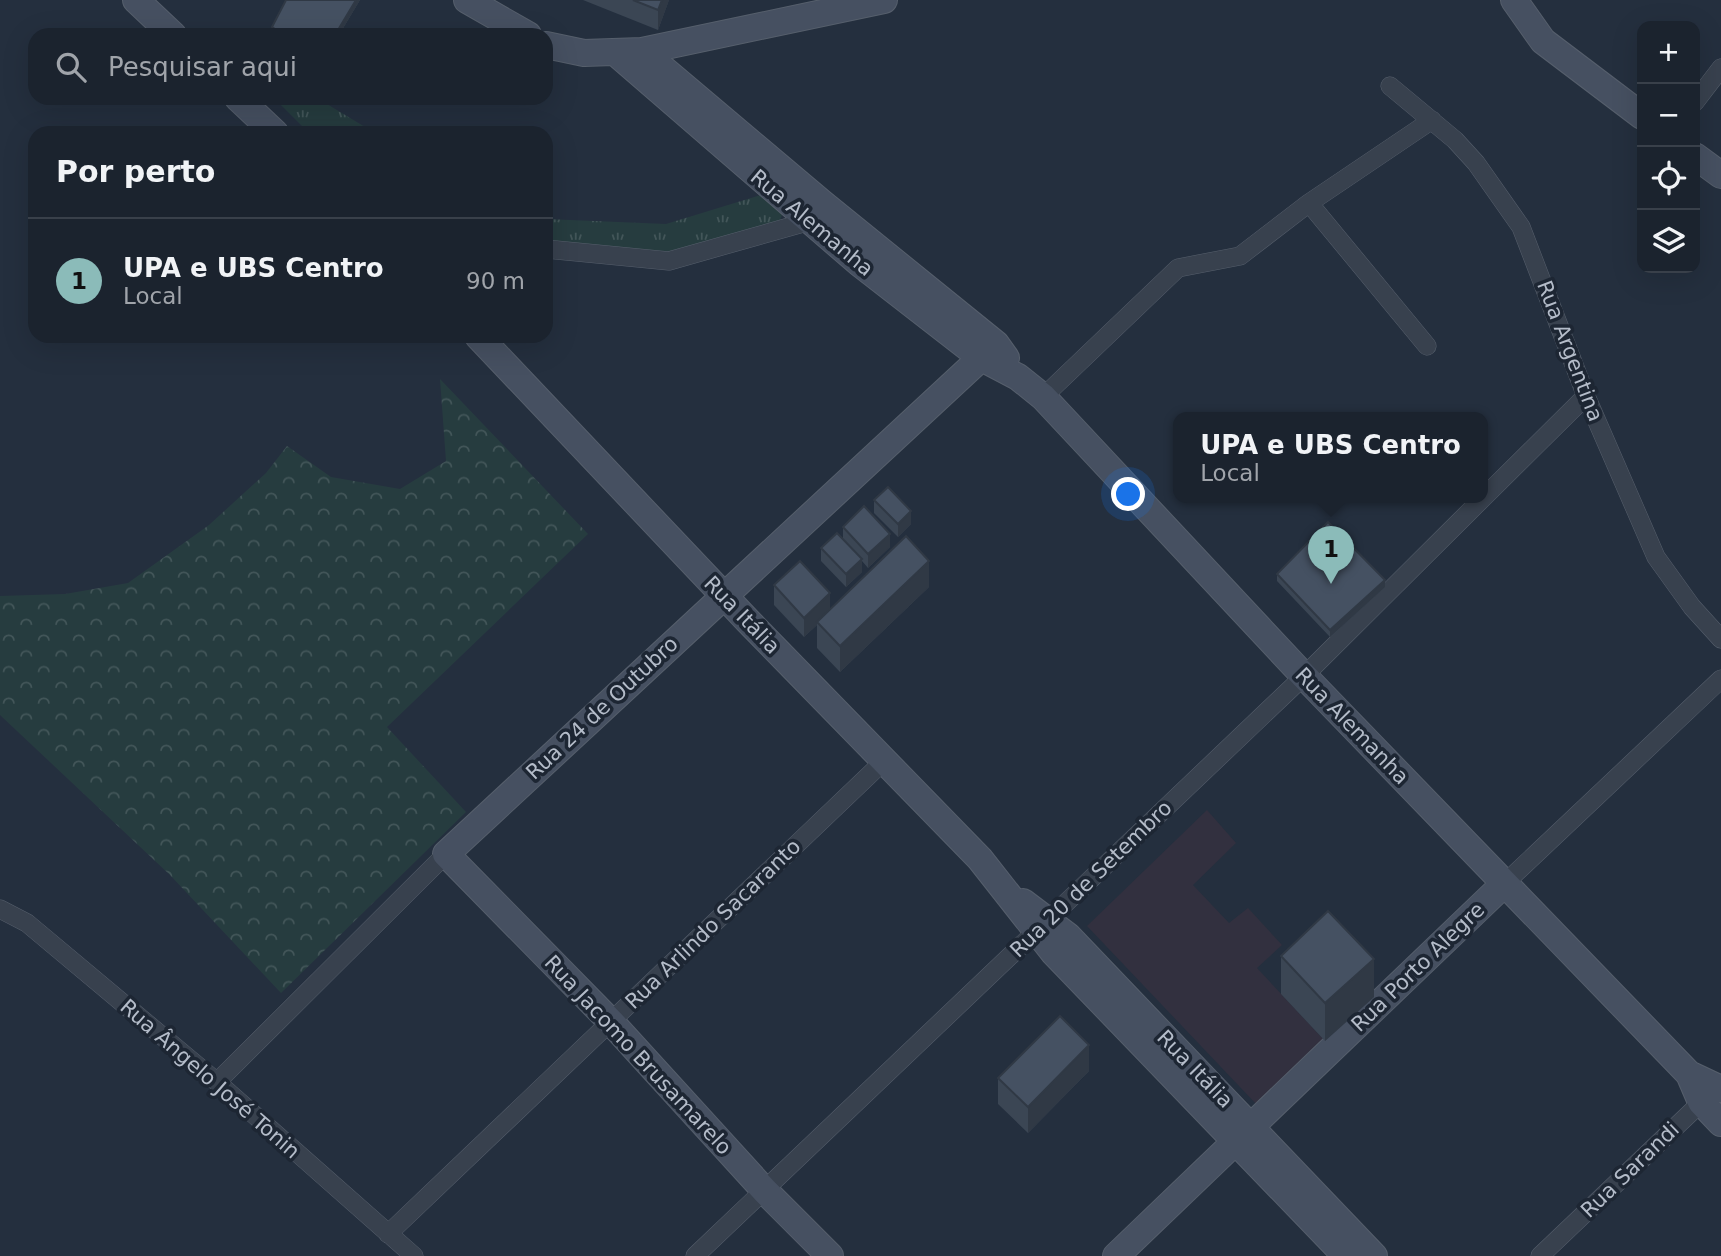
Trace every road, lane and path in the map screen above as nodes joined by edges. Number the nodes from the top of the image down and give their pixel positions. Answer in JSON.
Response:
{"nodes":[{"id":1,"x":136,"y":0,"type":"edge"},
{"id":2,"x":467,"y":0,"type":"edge"},
{"id":3,"x":884,"y":0,"type":"edge"},
{"id":4,"x":1514,"y":0,"type":"edge"},
{"id":5,"x":166,"y":28,"type":"edge"},
{"id":6,"x":516,"y":28,"type":"edge"},
{"id":7,"x":553,"y":46,"type":"edge"},
{"id":8,"x":630,"y":53,"type":"junction"},
{"id":9,"x":1721,"y":68,"type":"edge"},
{"id":10,"x":1390,"y":86,"type":"dead end"},
{"id":11,"x":1700,"y":95,"type":"edge"},
{"id":12,"x":246,"y":105,"type":"edge"},
{"id":13,"x":1637,"y":112,"type":"edge"},
{"id":14,"x":1432,"y":120,"type":"junction"},
{"id":15,"x":268,"y":126,"type":"edge"},
{"id":16,"x":1700,"y":160,"type":"edge"},
{"id":17,"x":1721,"y":175,"type":"edge"},
{"id":18,"x":1309,"y":203,"type":"junction"},
{"id":19,"x":810,"y":221,"type":"junction"},
{"id":20,"x":553,"y":251,"type":"edge"},
{"id":21,"x":485,"y":343,"type":"edge"},
{"id":22,"x":1427,"y":346,"type":"dead end"},
{"id":23,"x":988,"y":351,"type":"junction"},
{"id":24,"x":1586,"y":396,"type":"junction"},
{"id":25,"x":1043,"y":397,"type":"junction"},
{"id":26,"x":1488,"y":493,"type":"edge"},
{"id":27,"x":1478,"y":503,"type":"edge"},
{"id":28,"x":723,"y":595,"type":"junction"},
{"id":29,"x":1721,"y":639,"type":"edge"},
{"id":30,"x":1304,"y":676,"type":"junction"},
{"id":31,"x":1721,"y":679,"type":"edge"},
{"id":32,"x":885,"y":760,"type":"junction"},
{"id":33,"x":446,"y":855,"type":"junction"},
{"id":34,"x":1503,"y":884,"type":"junction"},
{"id":35,"x":0,"y":909,"type":"edge"},
{"id":36,"x":1043,"y":925,"type":"junction"},
{"id":37,"x":611,"y":1021,"type":"junction"},
{"id":38,"x":217,"y":1082,"type":"junction"},
{"id":39,"x":1715,"y":1090,"type":"edge"},
{"id":40,"x":1721,"y":1123,"type":"edge"},
{"id":41,"x":1243,"y":1134,"type":"junction"},
{"id":42,"x":765,"y":1191,"type":"junction"},
{"id":43,"x":388,"y":1234,"type":"junction"},
{"id":44,"x":414,"y":1256,"type":"edge"},
{"id":45,"x":695,"y":1256,"type":"edge"},
{"id":46,"x":830,"y":1256,"type":"edge"},
{"id":47,"x":1116,"y":1256,"type":"edge"},
{"id":48,"x":1346,"y":1256,"type":"edge"},
{"id":49,"x":1374,"y":1256,"type":"edge"},
{"id":50,"x":1540,"y":1256,"type":"edge"}],
"edges":[{"from":1,"to":5,"type":"main road"},
{"from":2,"to":6,"type":"main road"},
{"from":3,"to":8,"type":"main road"},
{"from":4,"to":13,"type":"main road"},
{"from":7,"to":8,"type":"main road"},
{"from":8,"to":19,"type":"main road","name":"Rua Alemanha"},
{"from":8,"to":23,"type":"main road","name":"Rua Alemanha"},
{"from":9,"to":11,"type":"street"},
{"from":10,"to":14,"type":"street","name":"Rua Argentina"},
{"from":12,"to":15,"type":"main road"},
{"from":14,"to":18,"type":"street"},
{"from":14,"to":24,"type":"street","name":"Rua Argentina"},
{"from":16,"to":17,"type":"main road"},
{"from":18,"to":22,"type":"street"},
{"from":18,"to":25,"type":"street"},
{"from":19,"to":20,"type":"street"},
{"from":19,"to":23,"type":"main road","name":"Rua Alemanha"},
{"from":21,"to":28,"type":"main road","name":"Rua Itália"},
{"from":23,"to":25,"type":"main road","name":"Rua Alemanha"},
{"from":23,"to":28,"type":"main road","name":"Rua 24 de Outubro"},
{"from":24,"to":26,"type":"street","name":"Rua 20 de Setembro"},
{"from":24,"to":29,"type":"street","name":"Rua Argentina"},
{"from":25,"to":30,"type":"main road","name":"Rua Alemanha"},
{"from":27,"to":30,"type":"street","name":"Rua 20 de Setembro"},
{"from":28,"to":32,"type":"main road","name":"Rua Itália"},
{"from":28,"to":33,"type":"main road","name":"Rua 24 de Outubro"},
{"from":30,"to":34,"type":"main road","name":"Rua Alemanha"},
{"from":30,"to":36,"type":"street","name":"Rua 20 de Setembro"},
{"from":31,"to":34,"type":"street","name":"Rua Porto Alegre"},
{"from":32,"to":36,"type":"main road","name":"Rua Itália"},
{"from":32,"to":37,"type":"street","name":"Rua Arlindo Sacaranto"},
{"from":33,"to":37,"type":"main road","name":"Rua Jacomo Brusamarelo"},
{"from":33,"to":38,"type":"street","name":"Rua 24 de Outubro"},
{"from":34,"to":39,"type":"main road","name":"Rua Alemanha"},
{"from":34,"to":41,"type":"main road","name":"Rua Porto Alegre"},
{"from":35,"to":38,"type":"street","name":"Rua Ângelo José Tonin"},
{"from":36,"to":41,"type":"main road","name":"Rua Itália"},
{"from":36,"to":42,"type":"street","name":"Rua 20 de Setembro"},
{"from":37,"to":42,"type":"main road","name":"Rua Jacomo Brusamarelo"},
{"from":37,"to":43,"type":"street","name":"Rua Arlindo Sacaranto"},
{"from":38,"to":43,"type":"street","name":"Rua Ângelo José Tonin"},
{"from":39,"to":40,"type":"main road","name":"Rua Alemanha"},
{"from":39,"to":50,"type":"street","name":"Rua Sarandi"},
{"from":41,"to":47,"type":"main road","name":"Rua Porto Alegre"},
{"from":41,"to":48,"type":"main road","name":"Rua Itália"},
{"from":41,"to":49,"type":"main road","name":"Rua Itália"},
{"from":42,"to":45,"type":"street","name":"Rua 20 de Setembro"},
{"from":42,"to":46,"type":"main road","name":"Rua Jacomo Brusamarelo"},
{"from":43,"to":44,"type":"street","name":"Rua Ângelo José Tonin"}]}
